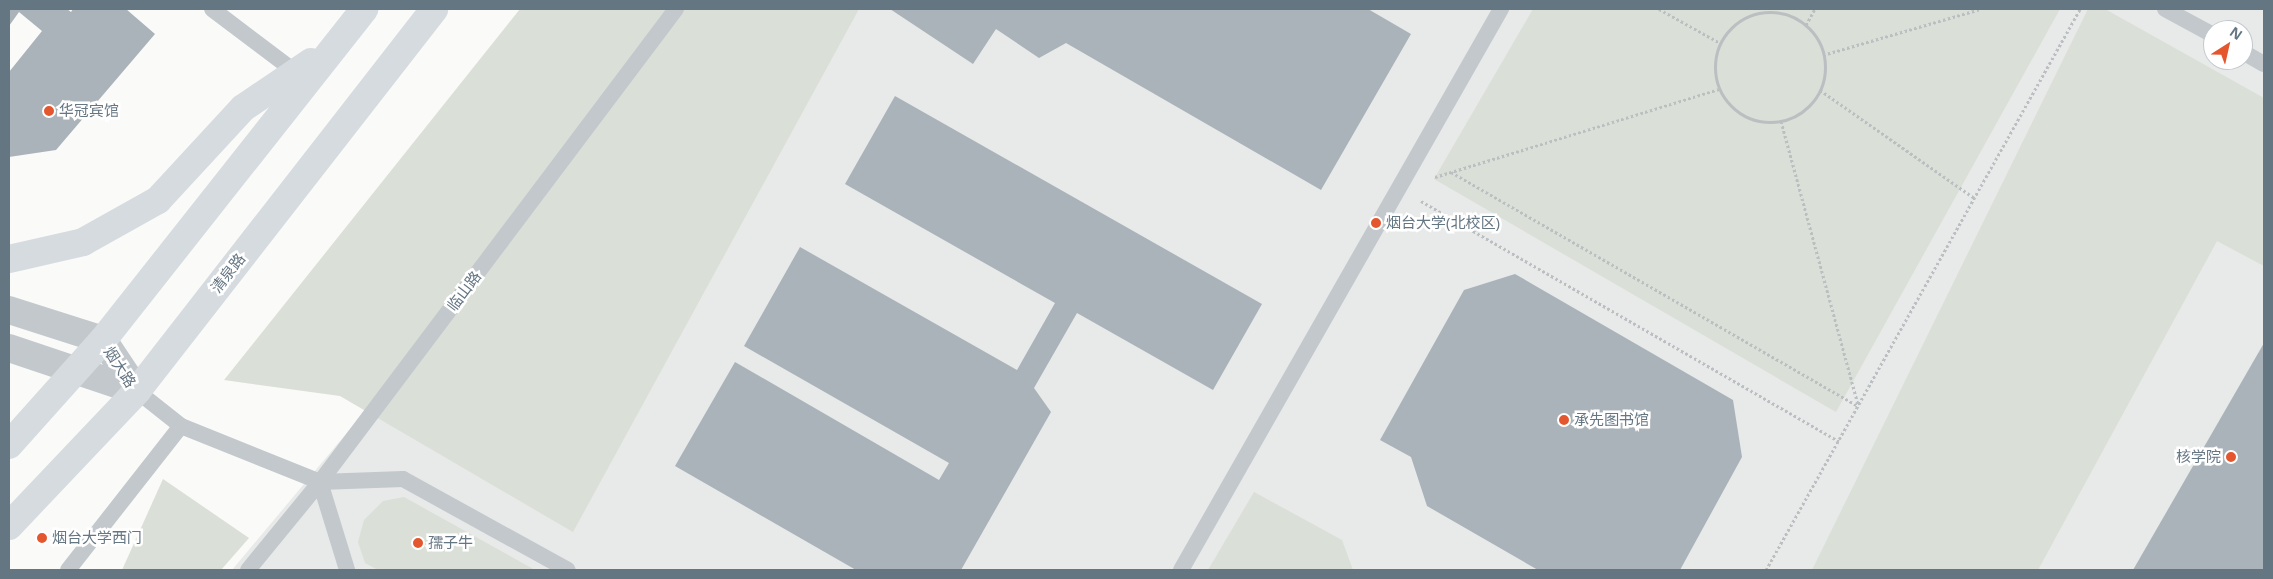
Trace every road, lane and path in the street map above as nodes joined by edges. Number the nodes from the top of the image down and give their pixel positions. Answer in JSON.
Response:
{"nodes":[{"id":1,"x":212,"y":9,"type":"edge"},
{"id":2,"x":364,"y":9,"type":"edge"},
{"id":3,"x":434,"y":9,"type":"edge"},
{"id":4,"x":676,"y":9,"type":"edge"},
{"id":5,"x":1501,"y":9,"type":"edge"},
{"id":6,"x":1659,"y":9,"type":"edge"},
{"id":7,"x":1754,"y":9,"type":"edge"},
{"id":8,"x":1815,"y":9,"type":"edge"},
{"id":9,"x":1980,"y":9,"type":"edge"},
{"id":10,"x":2080,"y":9,"type":"edge"},
{"id":11,"x":2165,"y":9,"type":"edge"},
{"id":12,"x":1754,"y":14,"type":"junction"},
{"id":13,"x":1806,"y":25,"type":"junction"},
{"id":14,"x":2203,"y":30,"type":"edge"},
{"id":15,"x":1720,"y":43,"type":"junction"},
{"id":16,"x":1824,"y":55,"type":"junction"},
{"id":17,"x":2253,"y":58,"type":"edge"},
{"id":18,"x":2264,"y":64,"type":"edge"},
{"id":19,"x":302,"y":76,"type":"junction"},
{"id":20,"x":1719,"y":89,"type":"junction"},
{"id":21,"x":1820,"y":90,"type":"junction"},
{"id":22,"x":1781,"y":121,"type":"junction"},
{"id":23,"x":1451,"y":172,"type":"junction"},
{"id":24,"x":1398,"y":188,"type":"junction"},
{"id":25,"x":1974,"y":198,"type":"junction"},
{"id":26,"x":9,"y":259,"type":"edge"},
{"id":27,"x":9,"y":310,"type":"edge"},
{"id":28,"x":102,"y":340,"type":"junction"},
{"id":29,"x":9,"y":348,"type":"edge"},
{"id":30,"x":78,"y":370,"type":"junction"},
{"id":31,"x":137,"y":391,"type":"junction"},
{"id":32,"x":1858,"y":406,"type":"junction"},
{"id":33,"x":181,"y":426,"type":"junction"},
{"id":34,"x":1839,"y":440,"type":"junction"},
{"id":35,"x":9,"y":445,"type":"edge"},
{"id":36,"x":320,"y":482,"type":"junction"},
{"id":37,"x":9,"y":526,"type":"edge"},
{"id":38,"x":68,"y":570,"type":"edge"},
{"id":39,"x":248,"y":570,"type":"edge"},
{"id":40,"x":347,"y":570,"type":"edge"},
{"id":41,"x":568,"y":570,"type":"edge"},
{"id":42,"x":1180,"y":570,"type":"edge"},
{"id":43,"x":1766,"y":570,"type":"edge"}],
"edges":[{"from":1,"to":19,"type":"lane"},
{"from":2,"to":19,"type":"main road"},
{"from":3,"to":31,"type":"main road","name":"清泉路"},
{"from":4,"to":36,"type":"lane","name":"临山路"},
{"from":5,"to":24,"type":"lane"},
{"from":6,"to":15,"type":"path"},
{"from":7,"to":12,"type":"path"},
{"from":8,"to":13,"type":"path"},
{"from":9,"to":16,"type":"path"},
{"from":10,"to":25,"type":"path"},
{"from":11,"to":14,"type":"lane"},
{"from":12,"to":13,"type":"path"},
{"from":12,"to":15,"type":"path"},
{"from":13,"to":16,"type":"path"},
{"from":15,"to":20,"type":"path"},
{"from":16,"to":21,"type":"path"},
{"from":17,"to":18,"type":"lane"},
{"from":19,"to":26,"type":"main road"},
{"from":19,"to":28,"type":"main road"},
{"from":20,"to":22,"type":"path"},
{"from":20,"to":23,"type":"path"},
{"from":21,"to":22,"type":"path"},
{"from":21,"to":25,"type":"path"},
{"from":22,"to":32,"type":"path"},
{"from":23,"to":24,"type":"path"},
{"from":23,"to":32,"type":"path"},
{"from":24,"to":34,"type":"path"},
{"from":24,"to":42,"type":"lane"},
{"from":25,"to":32,"type":"path"},
{"from":27,"to":28,"type":"street","name":"烟大路"},
{"from":28,"to":30,"type":"main road"},
{"from":28,"to":31,"type":"street","name":"烟大路"},
{"from":29,"to":30,"type":"street","name":"烟大路"},
{"from":30,"to":31,"type":"street","name":"烟大路"},
{"from":30,"to":35,"type":"main road"},
{"from":31,"to":33,"type":"lane"},
{"from":31,"to":37,"type":"main road","name":"清泉路"},
{"from":32,"to":34,"type":"path"},
{"from":33,"to":36,"type":"lane"},
{"from":33,"to":38,"type":"lane"},
{"from":34,"to":43,"type":"path"},
{"from":36,"to":39,"type":"lane","name":"临山路"},
{"from":36,"to":40,"type":"lane"},
{"from":36,"to":41,"type":"lane"}]}
